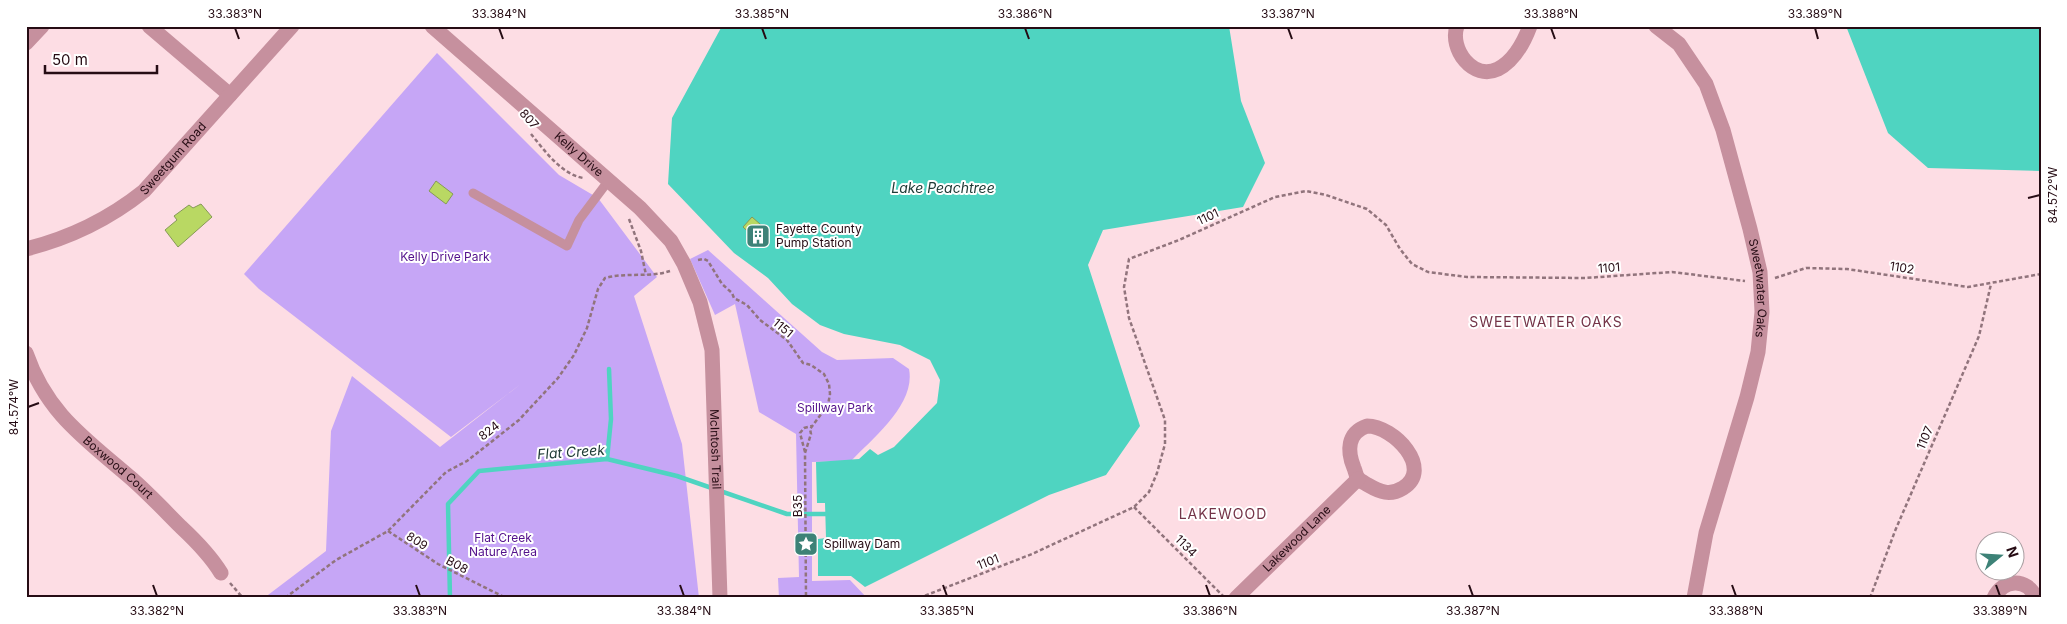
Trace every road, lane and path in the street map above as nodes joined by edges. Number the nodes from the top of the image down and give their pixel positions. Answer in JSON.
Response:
{"nodes":[{"id":1,"x":42,"y":26,"type":"edge"},
{"id":2,"x":149,"y":26,"type":"edge"},
{"id":3,"x":292,"y":26,"type":"edge"},
{"id":4,"x":432,"y":26,"type":"edge"},
{"id":5,"x":1457,"y":26,"type":"edge"},
{"id":6,"x":1530,"y":26,"type":"edge"},
{"id":7,"x":1656,"y":26,"type":"edge"},
{"id":8,"x":26,"y":43,"type":"edge"},
{"id":9,"x":230,"y":95,"type":"junction"},
{"id":10,"x":528,"y":130,"type":"dead end"},
{"id":11,"x":605,"y":185,"type":"junction"},
{"id":12,"x":473,"y":193,"type":"dead end"},
{"id":13,"x":627,"y":214,"type":"dead end"},
{"id":14,"x":26,"y":249,"type":"edge"},
{"id":15,"x":693,"y":260,"type":"dead end"},
{"id":16,"x":670,"y":271,"type":"dead end"},
{"id":17,"x":2041,"y":274,"type":"edge"},
{"id":18,"x":646,"y":275,"type":"junction"},
{"id":19,"x":1760,"y":283,"type":"junction"},
{"id":20,"x":1991,"y":284,"type":"junction"},
{"id":21,"x":700,"y":302,"type":"joint"},
{"id":22,"x":26,"y":353,"type":"edge"},
{"id":23,"x":813,"y":425,"type":"junction"},
{"id":24,"x":805,"y":453,"type":"junction"},
{"id":25,"x":806,"y":464,"type":"joint"},
{"id":26,"x":1358,"y":478,"type":"junction"},
{"id":27,"x":1134,"y":507,"type":"junction"},
{"id":28,"x":388,"y":531,"type":"junction"},
{"id":29,"x":438,"y":564,"type":"joint"},
{"id":30,"x":221,"y":573,"type":"joint"},
{"id":31,"x":1241,"y":596,"type":"edge"},
{"id":32,"x":243,"y":598,"type":"edge"},
{"id":33,"x":284,"y":598,"type":"edge"},
{"id":34,"x":506,"y":598,"type":"edge"},
{"id":35,"x":720,"y":598,"type":"edge"},
{"id":36,"x":806,"y":598,"type":"edge"},
{"id":37,"x":919,"y":598,"type":"edge"},
{"id":38,"x":1225,"y":598,"type":"edge"},
{"id":39,"x":1694,"y":598,"type":"edge"},
{"id":40,"x":1870,"y":598,"type":"edge"},
{"id":41,"x":1994,"y":598,"type":"edge"},
{"id":42,"x":2036,"y":598,"type":"edge"}],
"edges":[{"from":1,"to":8,"type":"street"},
{"from":2,"to":9,"type":"street"},
{"from":3,"to":9,"type":"street","name":"Sweetgum Road"},
{"from":4,"to":11,"type":"street","name":"Kelly Drive"},
{"from":5,"to":6,"type":"street"},
{"from":7,"to":19,"type":"street","name":"Sweetwater Oaks"},
{"from":9,"to":14,"type":"street","name":"Sweetgum Road"},
{"from":10,"to":11,"type":"path","name":"807"},
{"from":11,"to":12,"type":"lane"},
{"from":11,"to":21,"type":"street","name":"Kelly Drive"},
{"from":13,"to":18,"type":"path"},
{"from":15,"to":23,"type":"path","name":"1151"},
{"from":16,"to":18,"type":"path","name":"824"},
{"from":17,"to":20,"type":"path","name":"1102"},
{"from":18,"to":28,"type":"path","name":"824"},
{"from":19,"to":20,"type":"path","name":"1102"},
{"from":19,"to":27,"type":"path","name":"1101"},
{"from":19,"to":39,"type":"street","name":"Sweetwater Oaks"},
{"from":20,"to":40,"type":"path","name":"1107"},
{"from":21,"to":35,"type":"street","name":"McIntosh Trail"},
{"from":22,"to":30,"type":"street","name":"Boxwood Court"},
{"from":23,"to":24,"type":"path","name":"1151"},
{"from":23,"to":24,"type":"path","name":"1151"},
{"from":24,"to":25,"type":"path","name":"1151"},
{"from":25,"to":36,"type":"path","name":"B35"},
{"from":26,"to":26,"type":"street"},
{"from":26,"to":31,"type":"street","name":"Lakewood Lane"},
{"from":27,"to":37,"type":"path","name":"1101"},
{"from":27,"to":38,"type":"path","name":"1134"},
{"from":28,"to":29,"type":"path","name":"809"},
{"from":28,"to":33,"type":"path","name":"824"},
{"from":29,"to":34,"type":"path","name":"B08"},
{"from":30,"to":32,"type":"path"},
{"from":41,"to":42,"type":"street"}]}
